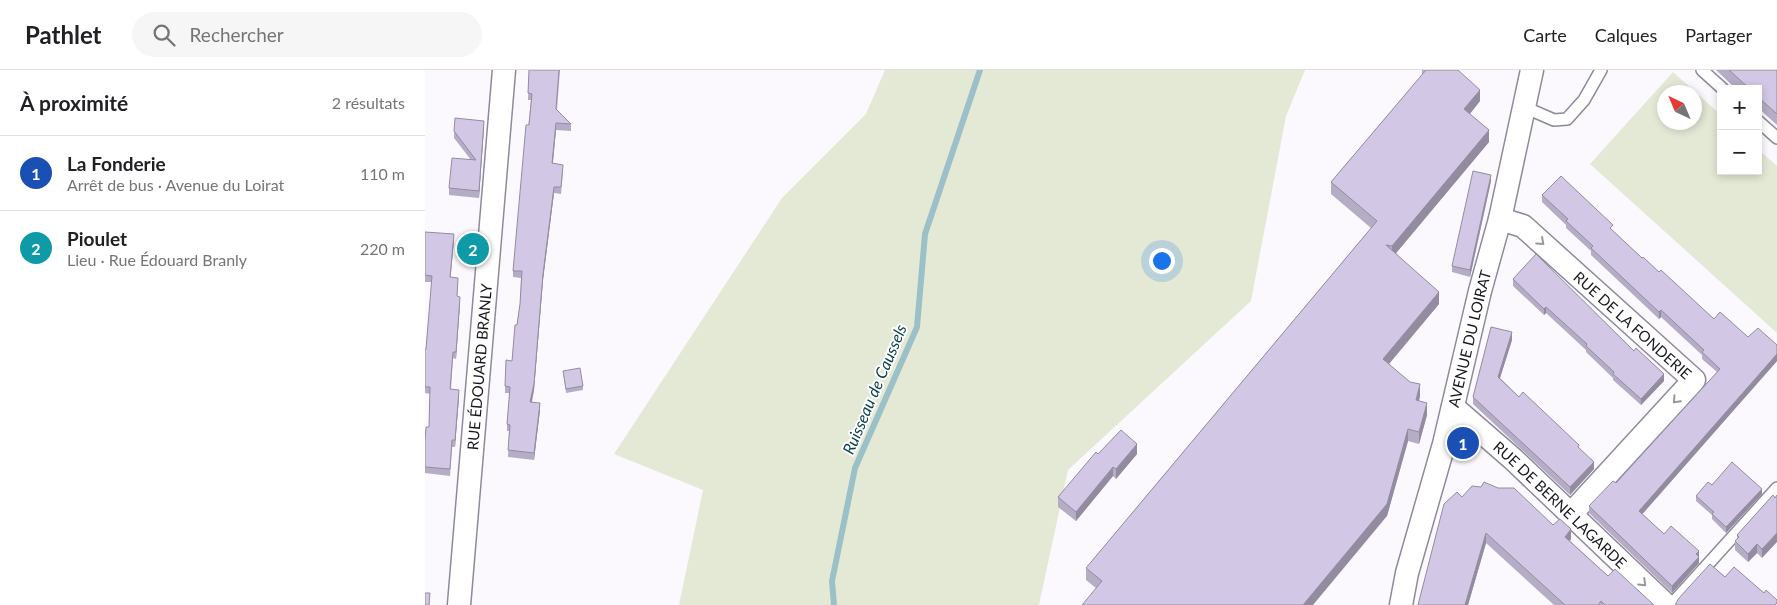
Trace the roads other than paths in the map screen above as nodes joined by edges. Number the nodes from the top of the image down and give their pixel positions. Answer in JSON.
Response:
{"nodes":[{"id":1,"x":504,"y":70,"type":"edge"},
{"id":2,"x":1532,"y":70,"type":"edge"},
{"id":3,"x":1601,"y":70,"type":"edge"},
{"id":4,"x":1702,"y":70,"type":"edge"},
{"id":5,"x":1719,"y":85,"type":"edge"},
{"id":6,"x":1525,"y":107,"type":"junction"},
{"id":7,"x":1762,"y":125,"type":"edge"},
{"id":8,"x":1777,"y":138,"type":"edge"},
{"id":9,"x":1500,"y":218,"type":"junction"},
{"id":10,"x":1453,"y":406,"type":"junction"},
{"id":11,"x":1777,"y":488,"type":"edge"},
{"id":12,"x":1571,"y":514,"type":"junction"},
{"id":13,"x":459,"y":605,"type":"edge"},
{"id":14,"x":1401,"y":605,"type":"edge"},
{"id":15,"x":1666,"y":605,"type":"edge"},
{"id":16,"x":1671,"y":605,"type":"edge"}],
"edges":[{"from":1,"to":13,"type":"street","name":"RUE ÉDOUARD BRANLY"},
{"from":2,"to":6,"type":"street","name":"AVENUE DU LOIRAT"},
{"from":3,"to":6,"type":"lane"},
{"from":4,"to":5,"type":"lane"},
{"from":6,"to":9,"type":"street","name":"AVENUE DU LOIRAT"},
{"from":7,"to":8,"type":"lane"},
{"from":9,"to":10,"type":"street","name":"AVENUE DU LOIRAT"},
{"from":9,"to":12,"type":"street","name":"RUE DE LA FONDERIE","one_way":true},
{"from":10,"to":12,"type":"street","name":"RUE DE BERNE LAGARDE"},
{"from":10,"to":14,"type":"street","name":"AVENUE DU LOIRAT"},
{"from":11,"to":16,"type":"lane"},
{"from":12,"to":15,"type":"street","name":"RUE DE BERNE LAGARDE","one_way":true}]}
